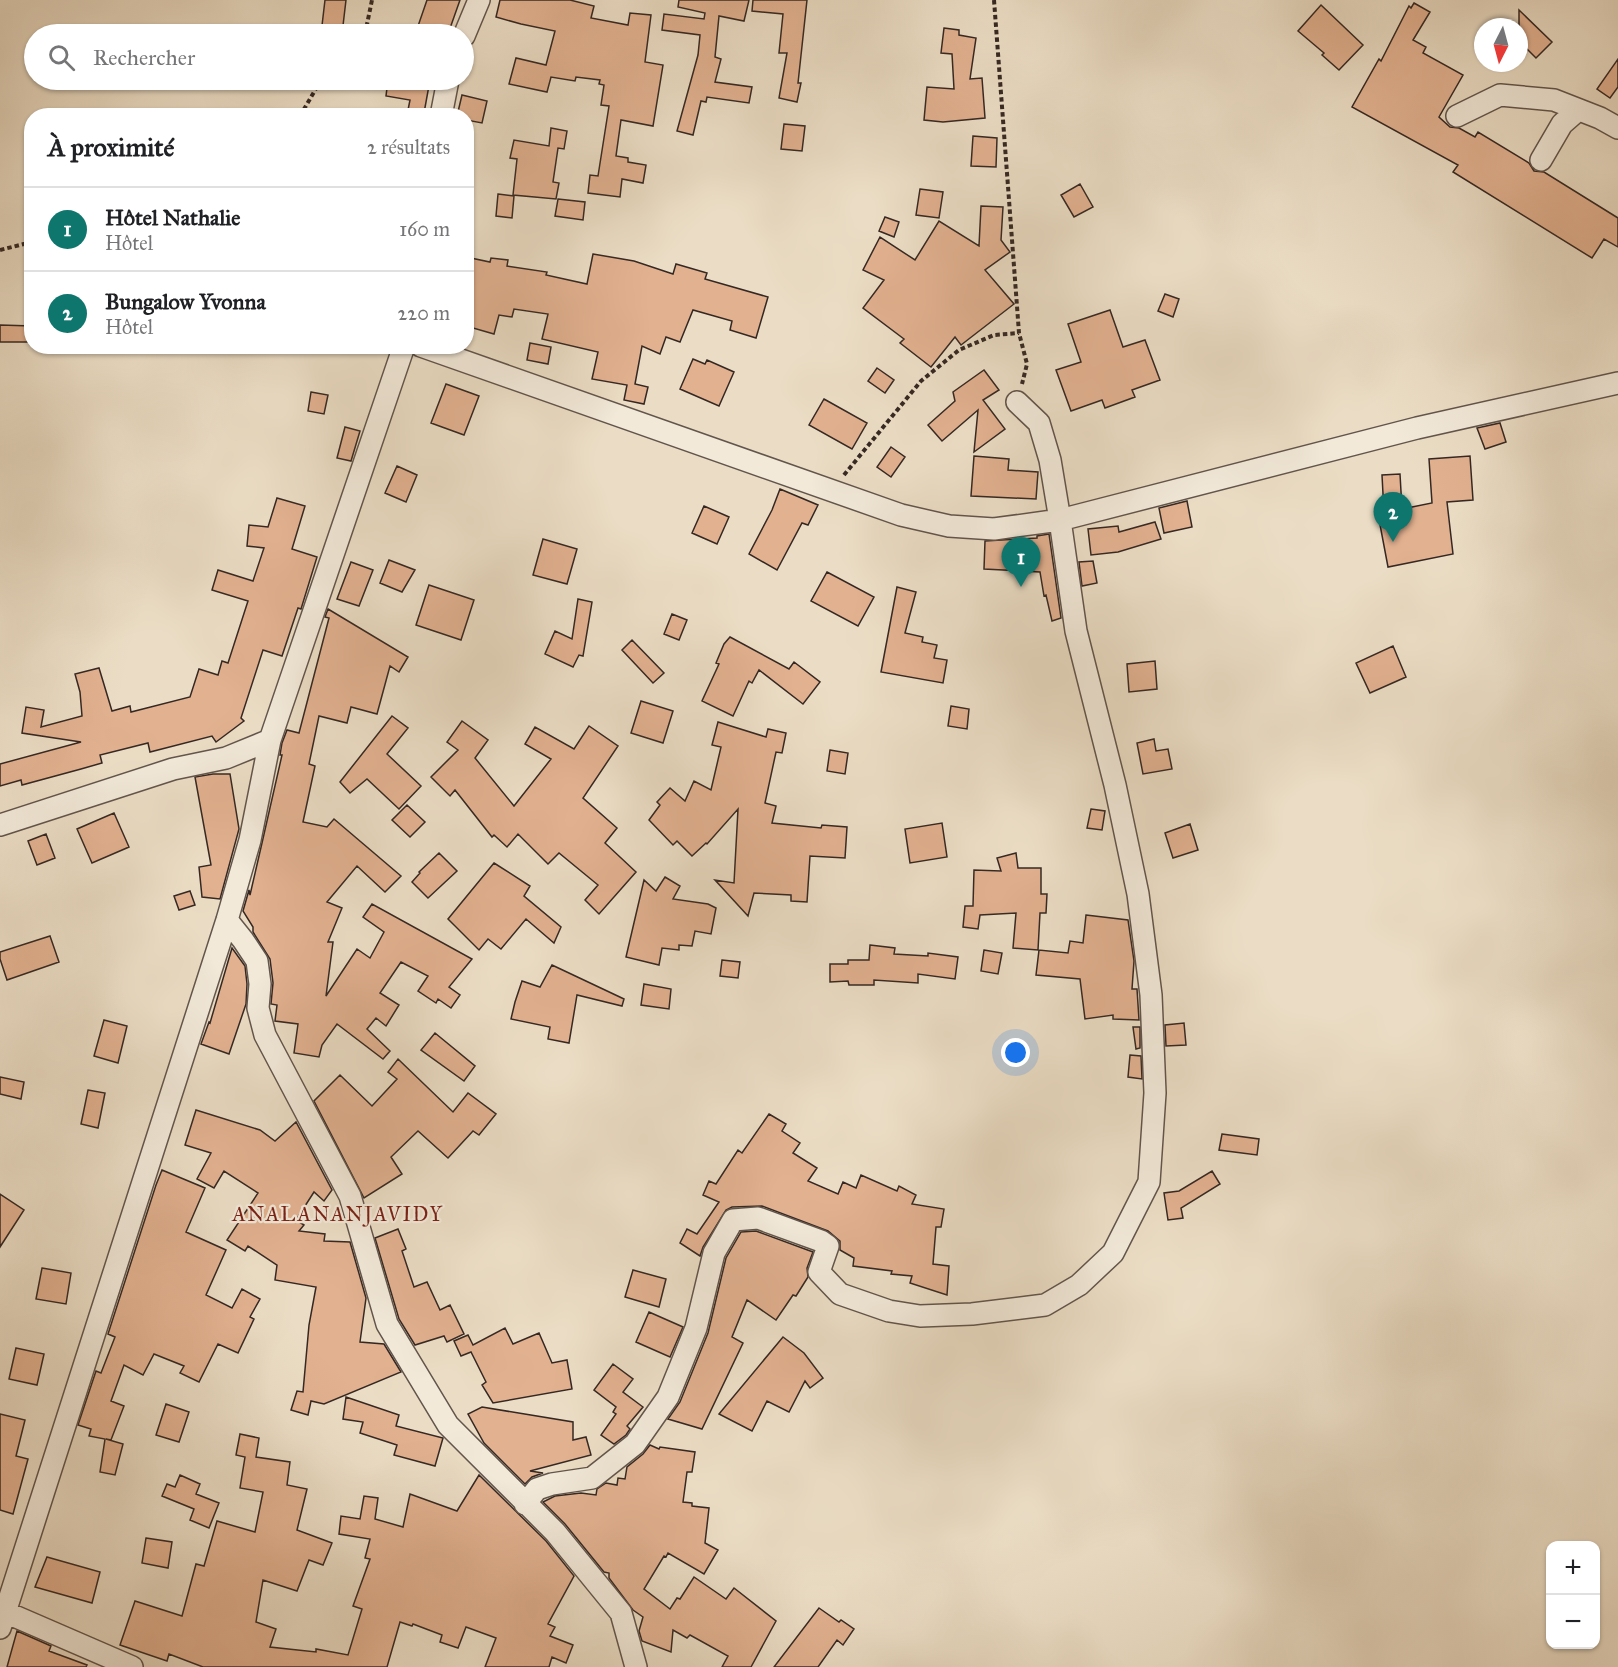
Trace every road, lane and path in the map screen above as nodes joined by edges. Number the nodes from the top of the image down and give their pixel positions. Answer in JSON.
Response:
{"nodes":[{"id":1,"x":372,"y":0,"type":"edge"},
{"id":2,"x":479,"y":0,"type":"edge"},
{"id":3,"x":994,"y":0,"type":"edge"},
{"id":4,"x":367,"y":24,"type":"edge"},
{"id":5,"x":469,"y":24,"type":"edge"},
{"id":6,"x":315,"y":90,"type":"edge"},
{"id":7,"x":446,"y":90,"type":"edge"},
{"id":8,"x":305,"y":108,"type":"edge"},
{"id":9,"x":443,"y":108,"type":"edge"},
{"id":10,"x":1578,"y":110,"type":"junction"},
{"id":11,"x":1457,"y":116,"type":"dead end"},
{"id":12,"x":1618,"y":128,"type":"edge"},
{"id":13,"x":1541,"y":160,"type":"dead end"},
{"id":14,"x":24,"y":244,"type":"edge"},
{"id":15,"x":0,"y":250,"type":"edge"},
{"id":16,"x":1019,"y":333,"type":"junction"},
{"id":17,"x":401,"y":354,"type":"edge"},
{"id":18,"x":444,"y":354,"type":"edge"},
{"id":19,"x":1618,"y":383,"type":"edge"},
{"id":20,"x":1017,"y":402,"type":"joint"},
{"id":21,"x":831,"y":489,"type":"junction"},
{"id":22,"x":1060,"y":520,"type":"junction"},
{"id":23,"x":270,"y":740,"type":"junction"},
{"id":24,"x":0,"y":825,"type":"edge"},
{"id":25,"x":227,"y":920,"type":"junction"},
{"id":26,"x":525,"y":1504,"type":"junction"},
{"id":27,"x":2,"y":1620,"type":"edge"},
{"id":28,"x":132,"y":1667,"type":"edge"},
{"id":29,"x":636,"y":1667,"type":"edge"}],
"edges":[{"from":1,"to":4,"type":"path"},
{"from":2,"to":5,"type":"street"},
{"from":3,"to":16,"type":"path"},
{"from":6,"to":8,"type":"path"},
{"from":7,"to":9,"type":"street"},
{"from":10,"to":11,"type":"street"},
{"from":10,"to":12,"type":"street"},
{"from":10,"to":13,"type":"street"},
{"from":14,"to":15,"type":"path"},
{"from":16,"to":20,"type":"path"},
{"from":16,"to":21,"type":"path"},
{"from":17,"to":23,"type":"street"},
{"from":18,"to":21,"type":"street"},
{"from":19,"to":22,"type":"street"},
{"from":20,"to":22,"type":"street"},
{"from":21,"to":22,"type":"street"},
{"from":22,"to":26,"type":"street"},
{"from":23,"to":24,"type":"street"},
{"from":23,"to":25,"type":"street"},
{"from":25,"to":26,"type":"street"},
{"from":25,"to":27,"type":"street"},
{"from":26,"to":29,"type":"street"},
{"from":27,"to":28,"type":"street"}]}
